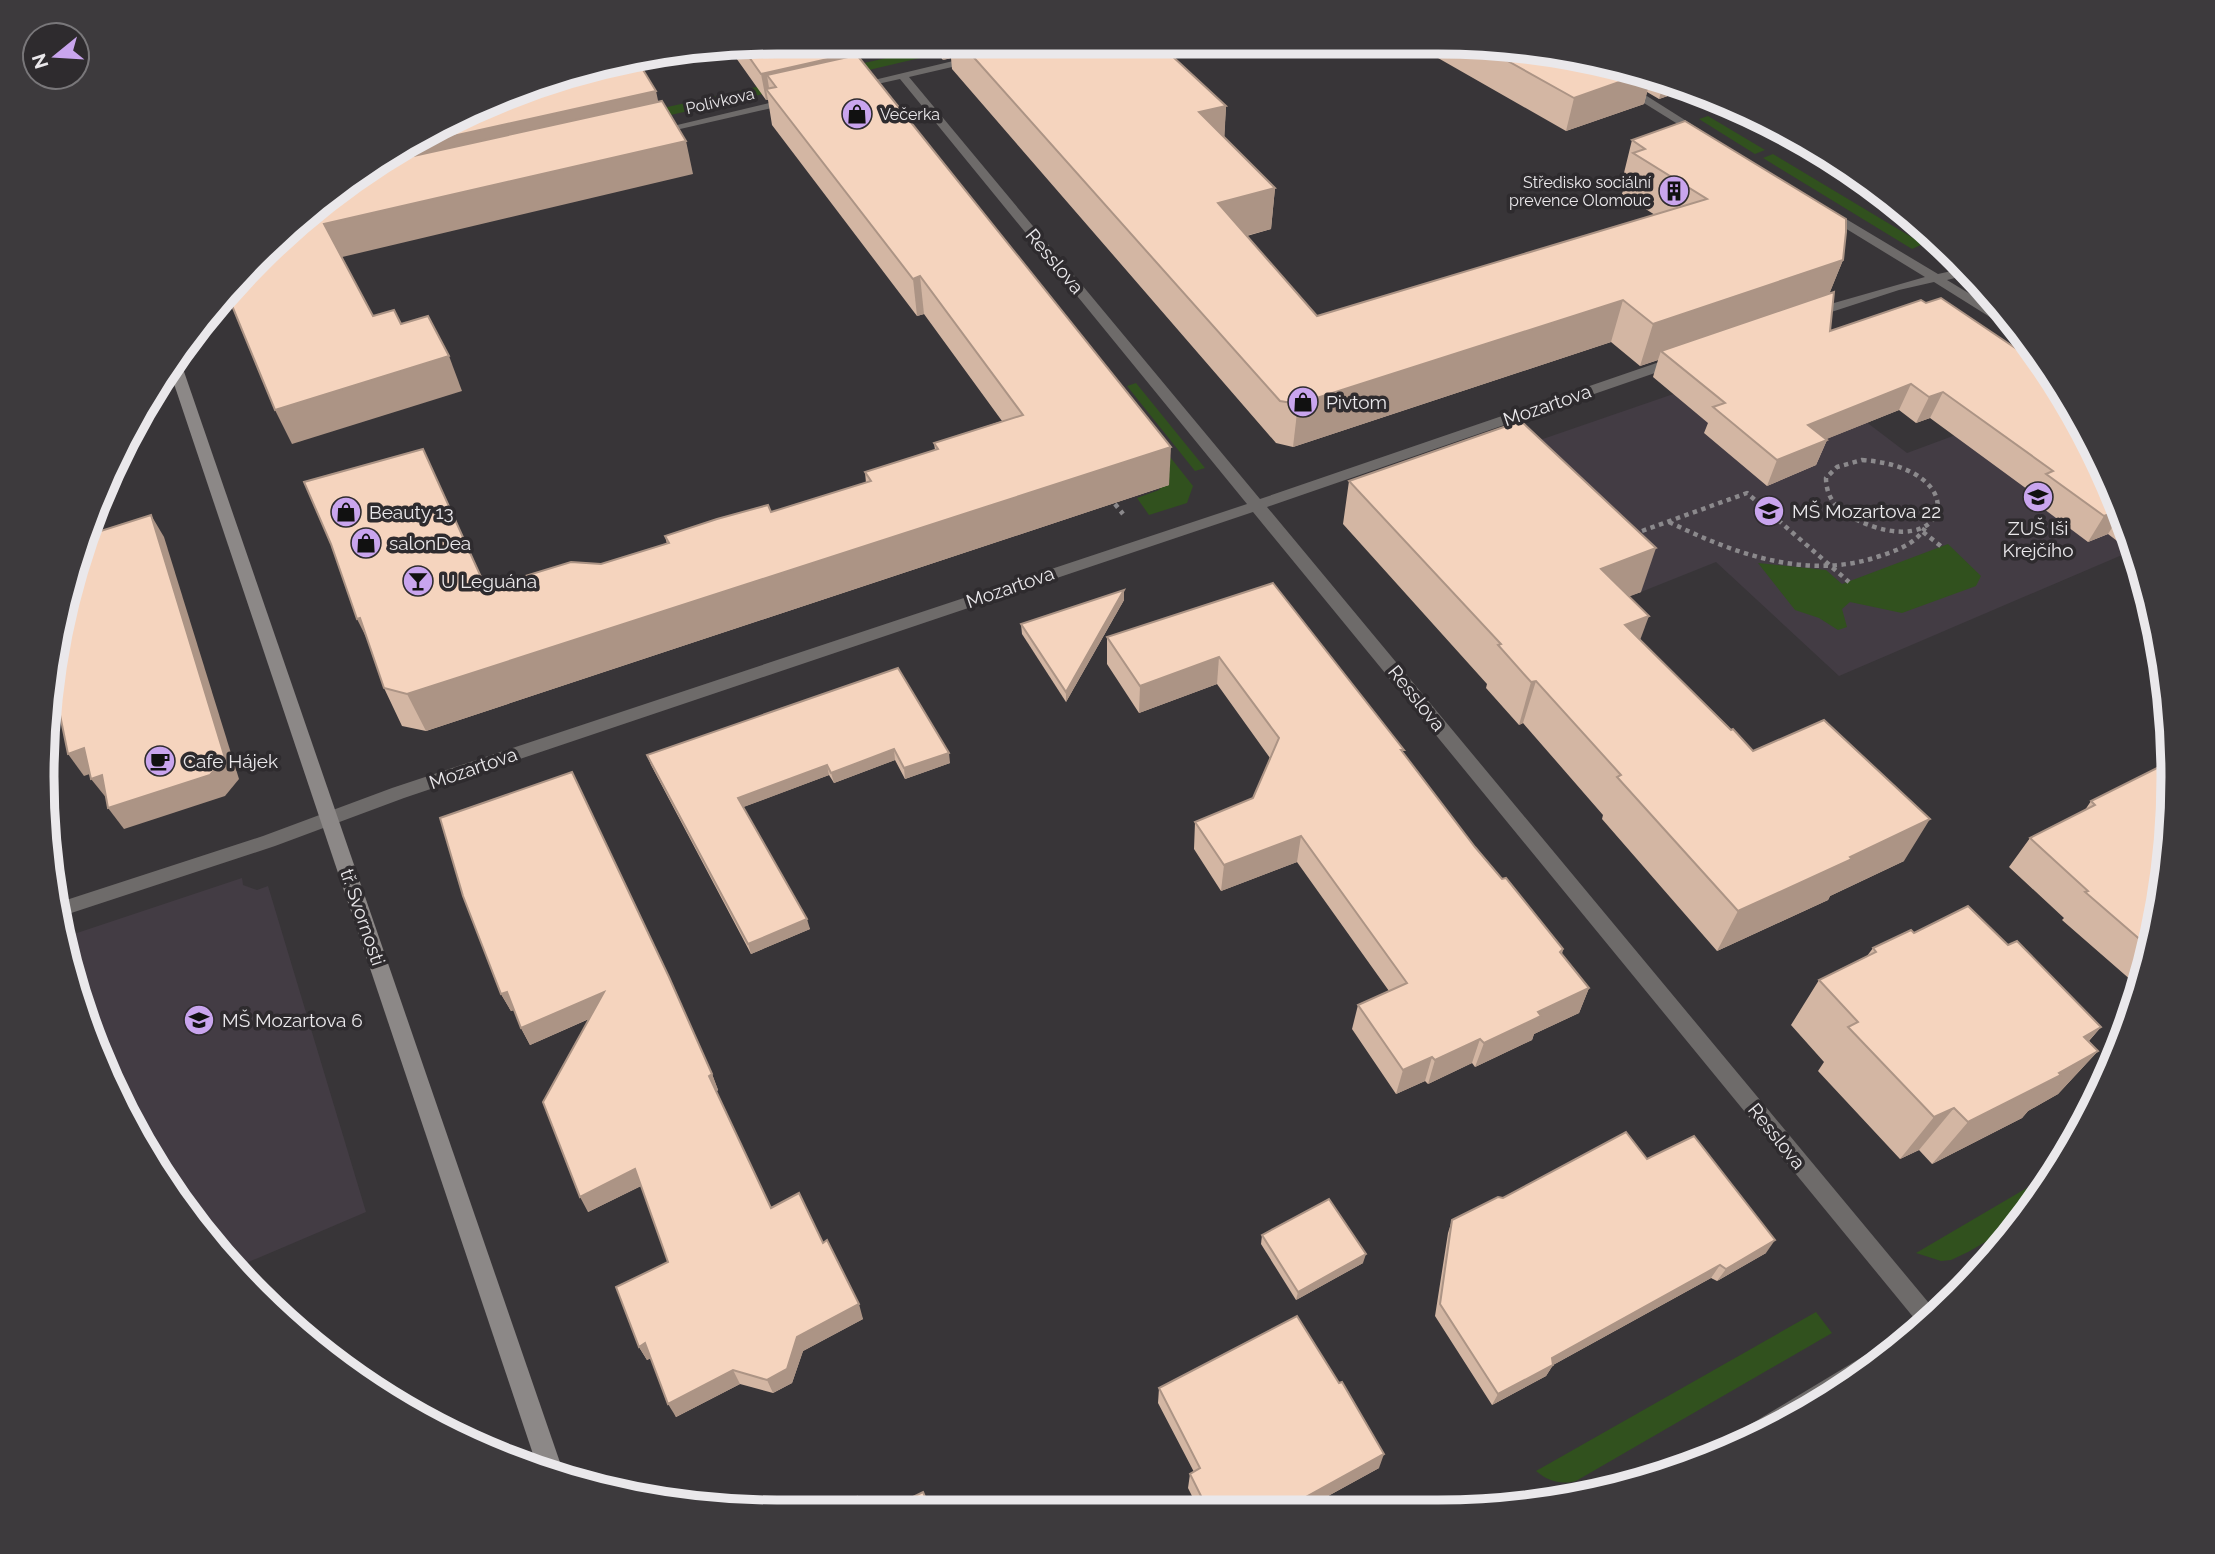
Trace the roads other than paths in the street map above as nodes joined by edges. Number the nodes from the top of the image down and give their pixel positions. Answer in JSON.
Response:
{"nodes":[{"id":1,"x":980,"y":57,"type":"edge"},
{"id":2,"x":901,"y":75,"type":"junction"},
{"id":3,"x":1619,"y":83,"type":"edge"},
{"id":4,"x":847,"y":88,"type":"edge"},
{"id":5,"x":807,"y":97,"type":"edge"},
{"id":6,"x":644,"y":135,"type":"edge"},
{"id":7,"x":1712,"y":140,"type":"edge"},
{"id":8,"x":1816,"y":205,"type":"edge"},
{"id":9,"x":1956,"y":274,"type":"edge"},
{"id":10,"x":1935,"y":278,"type":"junction"},
{"id":11,"x":1990,"y":311,"type":"edge"},
{"id":12,"x":1801,"y":318,"type":"edge"},
{"id":13,"x":1685,"y":358,"type":"edge"},
{"id":14,"x":177,"y":373,"type":"edge"},
{"id":15,"x":1258,"y":505,"type":"junction"},
{"id":16,"x":329,"y":819,"type":"junction"},
{"id":17,"x":66,"y":907,"type":"edge"},
{"id":18,"x":1923,"y":1313,"type":"edge"},
{"id":19,"x":548,"y":1462,"type":"edge"}],
"edges":[{"from":1,"to":2,"type":"street"},
{"from":2,"to":4,"type":"street"},
{"from":2,"to":15,"type":"street","name":"Resslova"},
{"from":3,"to":7,"type":"street"},
{"from":5,"to":6,"type":"street","name":"Polívkova"},
{"from":8,"to":10,"type":"street"},
{"from":9,"to":10,"type":"street"},
{"from":10,"to":11,"type":"street"},
{"from":10,"to":12,"type":"street"},
{"from":13,"to":15,"type":"street","name":"Mozartova"},
{"from":14,"to":16,"type":"street","name":"tř. Svornosti"},
{"from":15,"to":16,"type":"street","name":"Mozartova"},
{"from":15,"to":18,"type":"street","name":"Resslova"},
{"from":16,"to":17,"type":"street","name":"Mozartova"},
{"from":16,"to":19,"type":"street","name":"tř. Svornosti"}]}
